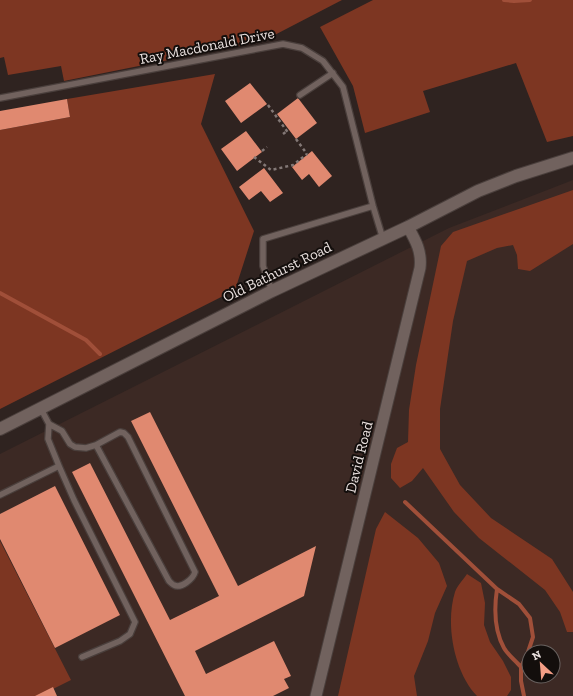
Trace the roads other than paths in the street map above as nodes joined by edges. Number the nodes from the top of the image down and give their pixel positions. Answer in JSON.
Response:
{"nodes":[{"id":1,"x":333,"y":73,"type":"junction"},
{"id":2,"x":300,"y":95,"type":"dead end"},
{"id":3,"x":0,"y":98,"type":"edge"},
{"id":4,"x":573,"y":158,"type":"edge"},
{"id":5,"x":372,"y":206,"type":"junction"},
{"id":6,"x":408,"y":227,"type":"junction"},
{"id":7,"x":383,"y":239,"type":"junction"},
{"id":8,"x":272,"y":291,"type":"junction"},
{"id":9,"x":41,"y":409,"type":"junction"},
{"id":10,"x":49,"y":424,"type":"junction"},
{"id":11,"x":0,"y":429,"type":"edge"},
{"id":12,"x":96,"y":445,"type":"junction"},
{"id":13,"x":59,"y":466,"type":"junction"},
{"id":14,"x":0,"y":496,"type":"edge"},
{"id":15,"x":82,"y":657,"type":"dead end"},
{"id":16,"x":316,"y":696,"type":"edge"}],
"edges":[{"from":1,"to":2,"type":"lane"},
{"from":1,"to":3,"type":"lane","name":"Ray Macdonald Drive"},
{"from":1,"to":5,"type":"lane","name":"Ray Macdonald Drive"},
{"from":4,"to":6,"type":"main road","name":"Old Bathurst Road"},
{"from":5,"to":7,"type":"lane","name":"Ray Macdonald Drive"},
{"from":5,"to":8,"type":"lane"},
{"from":6,"to":7,"type":"main road","name":"Old Bathurst Road"},
{"from":6,"to":16,"type":"street","name":"David Road"},
{"from":7,"to":8,"type":"main road","name":"Old Bathurst Road"},
{"from":8,"to":9,"type":"main road","name":"Old Bathurst Road"},
{"from":9,"to":10,"type":"lane"},
{"from":9,"to":11,"type":"main road","name":"Old Bathurst Road"},
{"from":10,"to":12,"type":"lane"},
{"from":10,"to":13,"type":"lane"},
{"from":12,"to":12,"type":"lane"},
{"from":13,"to":14,"type":"lane"},
{"from":13,"to":15,"type":"lane"}]}
